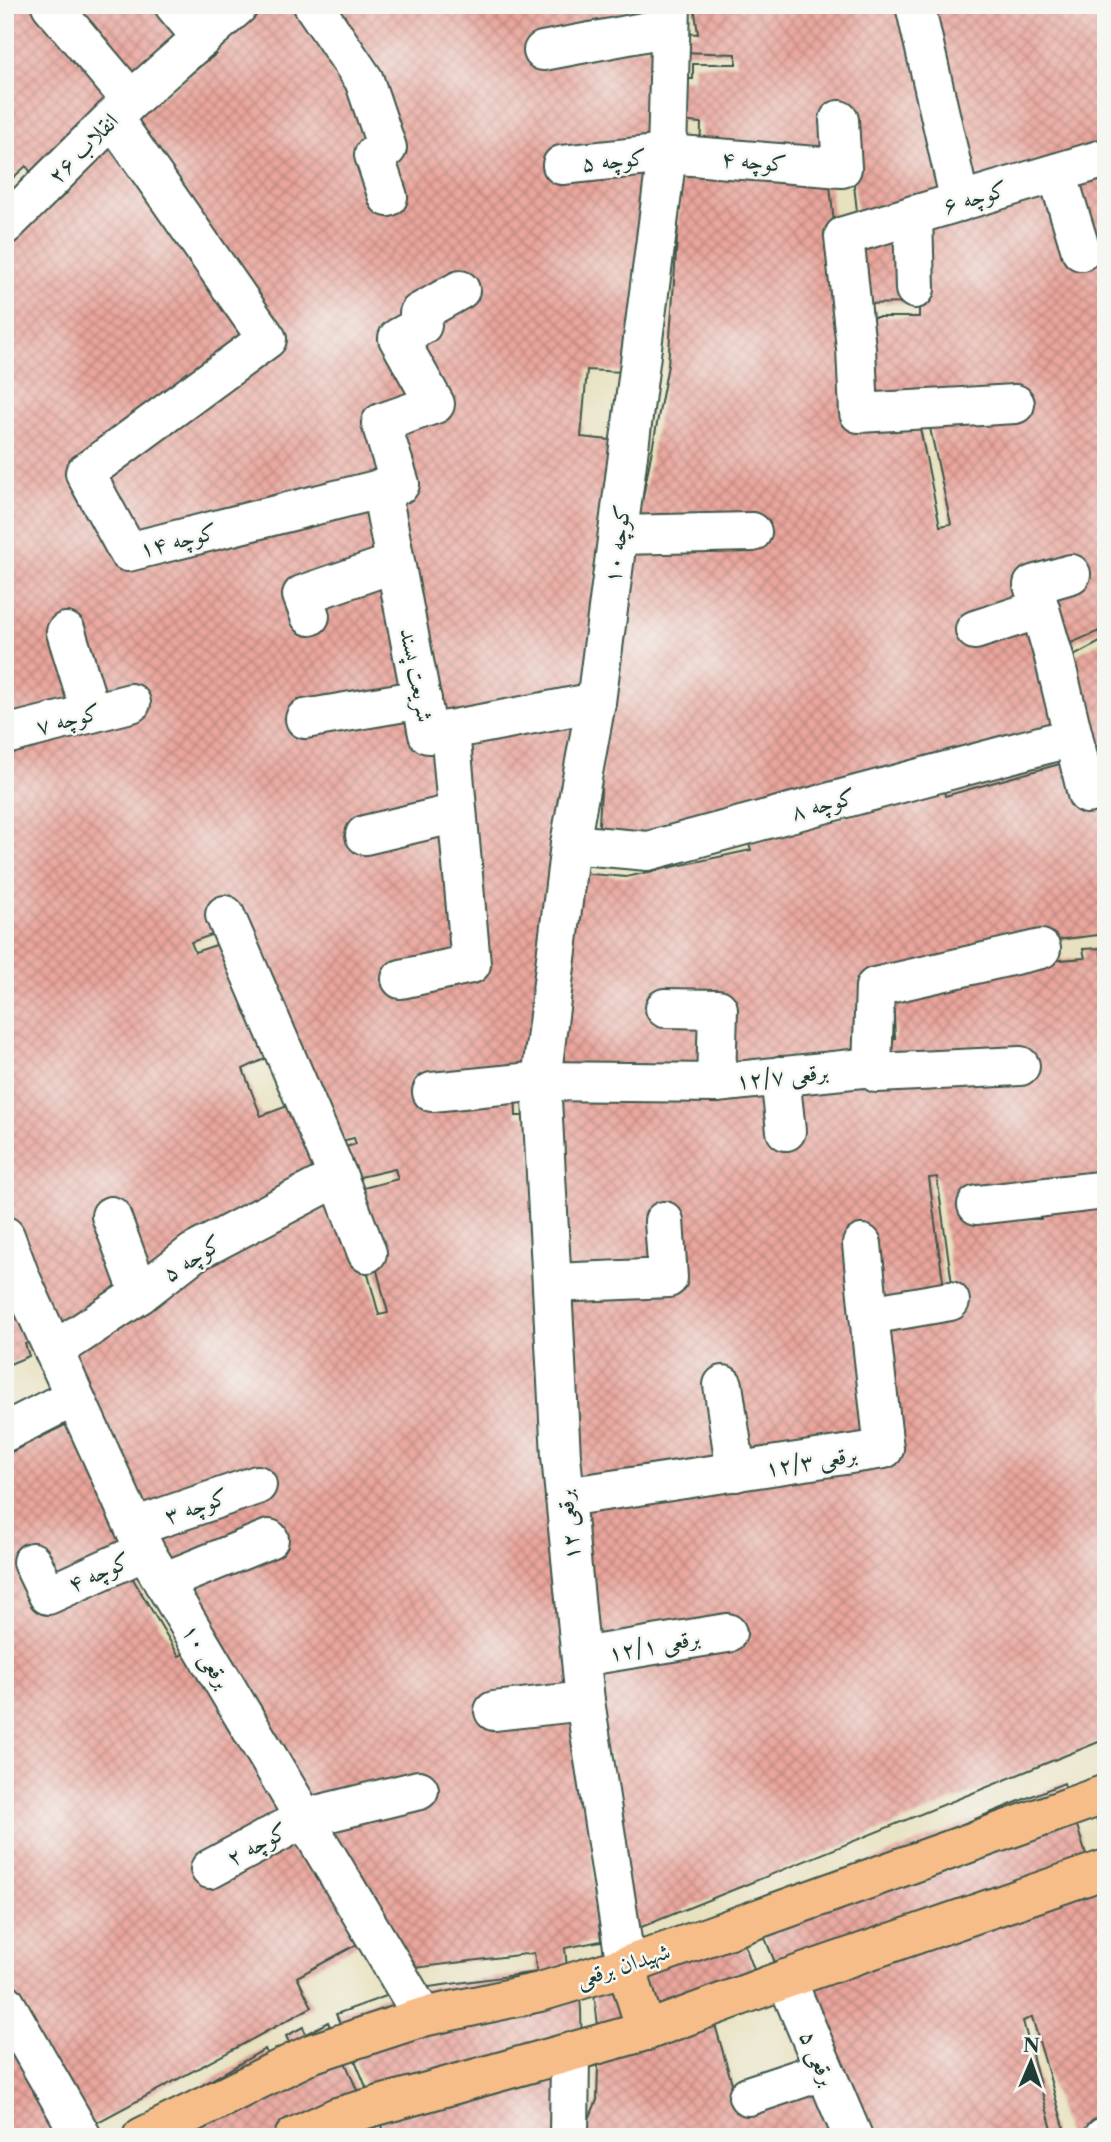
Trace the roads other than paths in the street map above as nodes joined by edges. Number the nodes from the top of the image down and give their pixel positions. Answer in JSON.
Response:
{"nodes":[{"id":1,"x":51,"y":5,"type":"edge"},
{"id":2,"x":174,"y":5,"type":"edge"},
{"id":3,"x":240,"y":5,"type":"edge"},
{"id":4,"x":313,"y":5,"type":"edge"},
{"id":5,"x":915,"y":5,"type":"edge"},
{"id":6,"x":670,"y":16,"type":"edge"},
{"id":7,"x":202,"y":38,"type":"junction"},
{"id":8,"x":543,"y":51,"type":"dead end"},
{"id":9,"x":122,"y":109,"type":"junction"},
{"id":10,"x":839,"y":120,"type":"dead end"},
{"id":11,"x":667,"y":154,"type":"junction"},
{"id":12,"x":1106,"y":158,"type":"edge"},
{"id":13,"x":562,"y":165,"type":"dead end"},
{"id":14,"x":1057,"y":173,"type":"junction"},
{"id":15,"x":387,"y":197,"type":"dead end"},
{"id":16,"x":960,"y":202,"type":"junction"},
{"id":17,"x":913,"y":215,"type":"junction"},
{"id":18,"x":5,"y":225,"type":"edge"},
{"id":19,"x":1081,"y":251,"type":"dead end"},
{"id":20,"x":915,"y":289,"type":"dead end"},
{"id":21,"x":460,"y":290,"type":"dead end"},
{"id":22,"x":1015,"y":404,"type":"dead end"},
{"id":23,"x":381,"y":488,"type":"junction"},
{"id":24,"x":752,"y":532,"type":"dead end"},
{"id":25,"x":619,"y":535,"type":"junction"},
{"id":26,"x":395,"y":563,"type":"junction"},
{"id":27,"x":1071,"y":575,"type":"dead end"},
{"id":28,"x":1040,"y":609,"type":"junction"},
{"id":29,"x":310,"y":616,"type":"dead end"},
{"id":30,"x":975,"y":630,"type":"dead end"},
{"id":31,"x":66,"y":632,"type":"dead end"},
{"id":32,"x":422,"y":699,"type":"junction"},
{"id":33,"x":596,"y":702,"type":"junction"},
{"id":34,"x":131,"y":703,"type":"dead end"},
{"id":35,"x":92,"y":713,"type":"junction"},
{"id":36,"x":305,"y":719,"type":"dead end"},
{"id":37,"x":450,"y":730,"type":"junction"},
{"id":38,"x":5,"y":735,"type":"edge"},
{"id":39,"x":1073,"y":737,"type":"junction"},
{"id":40,"x":1106,"y":790,"type":"edge"},
{"id":41,"x":457,"y":813,"type":"junction"},
{"id":42,"x":365,"y":835,"type":"dead end"},
{"id":43,"x":570,"y":844,"type":"junction"},
{"id":44,"x":219,"y":931,"type":"dead end"},
{"id":45,"x":1041,"y":949,"type":"dead end"},
{"id":46,"x":401,"y":979,"type":"dead end"},
{"id":47,"x":665,"y":1008,"type":"dead end"},
{"id":48,"x":1020,"y":1066,"type":"dead end"},
{"id":49,"x":872,"y":1067,"type":"junction"},
{"id":50,"x":780,"y":1076,"type":"junction"},
{"id":51,"x":541,"y":1081,"type":"junction"},
{"id":52,"x":716,"y":1083,"type":"junction"},
{"id":53,"x":432,"y":1092,"type":"dead end"},
{"id":54,"x":786,"y":1131,"type":"dead end"},
{"id":55,"x":338,"y":1177,"type":"junction"},
{"id":56,"x":1106,"y":1190,"type":"edge"},
{"id":57,"x":977,"y":1205,"type":"dead end"},
{"id":58,"x":111,"y":1216,"type":"dead end"},
{"id":59,"x":664,"y":1221,"type":"dead end"},
{"id":60,"x":5,"y":1236,"type":"edge"},
{"id":61,"x":862,"y":1244,"type":"dead end"},
{"id":62,"x":368,"y":1253,"type":"dead end"},
{"id":63,"x":554,"y":1283,"type":"junction"},
{"id":64,"x":140,"y":1294,"type":"junction"},
{"id":65,"x":950,"y":1301,"type":"dead end"},
{"id":66,"x":869,"y":1315,"type":"junction"},
{"id":67,"x":54,"y":1351,"type":"junction"},
{"id":68,"x":723,"y":1385,"type":"dead end"},
{"id":69,"x":74,"y":1398,"type":"junction"},
{"id":70,"x":5,"y":1432,"type":"edge"},
{"id":71,"x":736,"y":1472,"type":"junction"},
{"id":72,"x":257,"y":1485,"type":"dead end"},
{"id":73,"x":565,"y":1497,"type":"junction"},
{"id":74,"x":270,"y":1539,"type":"dead end"},
{"id":75,"x":147,"y":1554,"type":"junction"},
{"id":76,"x":32,"y":1562,"type":"dead end"},
{"id":77,"x":727,"y":1633,"type":"dead end"},
{"id":78,"x":581,"y":1657,"type":"junction"},
{"id":79,"x":585,"y":1702,"type":"junction"},
{"id":80,"x":494,"y":1711,"type":"dead end"},
{"id":81,"x":419,"y":1790,"type":"dead end"},
{"id":82,"x":1106,"y":1794,"type":"edge"},
{"id":83,"x":305,"y":1818,"type":"junction"},
{"id":84,"x":210,"y":1869,"type":"dead end"},
{"id":85,"x":1105,"y":1870,"type":"edge"},
{"id":86,"x":626,"y":1966,"type":"junction"},
{"id":87,"x":786,"y":1979,"type":"junction"},
{"id":88,"x":5,"y":2003,"type":"edge"},
{"id":89,"x":423,"y":2017,"type":"junction"},
{"id":90,"x":646,"y":2031,"type":"junction"},
{"id":91,"x":570,"y":2054,"type":"junction"},
{"id":92,"x":822,"y":2071,"type":"junction"},
{"id":93,"x":748,"y":2096,"type":"dead end"},
{"id":94,"x":82,"y":2137,"type":"edge"},
{"id":95,"x":142,"y":2137,"type":"edge"},
{"id":96,"x":294,"y":2137,"type":"edge"},
{"id":97,"x":569,"y":2137,"type":"edge"},
{"id":98,"x":853,"y":2137,"type":"edge"}],
"edges":[{"from":1,"to":9,"type":"street"},
{"from":2,"to":7,"type":"street"},
{"from":3,"to":7,"type":"street","name":"انقلاب ۲۶"},
{"from":4,"to":15,"type":"street"},
{"from":5,"to":16,"type":"street"},
{"from":6,"to":8,"type":"street"},
{"from":6,"to":11,"type":"street","name":"کوچه ۱۰"},
{"from":7,"to":9,"type":"street","name":"انقلاب ۲۶"},
{"from":9,"to":18,"type":"street","name":"انقلاب ۲۶"},
{"from":9,"to":23,"type":"street","name":"کوچه ۱۴"},
{"from":10,"to":11,"type":"street","name":"کوچه ۴"},
{"from":11,"to":13,"type":"street","name":"کوچه ۵"},
{"from":11,"to":25,"type":"street","name":"کوچه ۱۰"},
{"from":12,"to":14,"type":"street","name":"کوچه ۶"},
{"from":14,"to":16,"type":"street","name":"کوچه ۶"},
{"from":14,"to":19,"type":"street"},
{"from":16,"to":17,"type":"street","name":"کوچه ۶"},
{"from":17,"to":20,"type":"street"},
{"from":17,"to":22,"type":"street","name":"کوچه ۶"},
{"from":21,"to":23,"type":"street"},
{"from":23,"to":26,"type":"street","name":"شریعت پسند"},
{"from":24,"to":25,"type":"street"},
{"from":25,"to":33,"type":"street","name":"کوچه ۱۰"},
{"from":26,"to":29,"type":"street"},
{"from":26,"to":32,"type":"street","name":"شریعت پسند"},
{"from":27,"to":28,"type":"street"},
{"from":28,"to":30,"type":"street"},
{"from":28,"to":39,"type":"street"},
{"from":31,"to":35,"type":"street"},
{"from":32,"to":36,"type":"street"},
{"from":32,"to":37,"type":"street","name":"شریعت پسند"},
{"from":33,"to":37,"type":"street","name":"شریعت پسند"},
{"from":33,"to":43,"type":"street","name":"کوچه ۱۰"},
{"from":34,"to":35,"type":"street","name":"کوچه ۷"},
{"from":35,"to":38,"type":"street","name":"کوچه ۷"},
{"from":37,"to":41,"type":"street"},
{"from":39,"to":40,"type":"street"},
{"from":39,"to":43,"type":"street","name":"کوچه ۸"},
{"from":41,"to":42,"type":"street"},
{"from":41,"to":46,"type":"street"},
{"from":43,"to":51,"type":"street","name":"کوچه ۱۰"},
{"from":44,"to":55,"type":"street"},
{"from":45,"to":49,"type":"street"},
{"from":47,"to":52,"type":"street"},
{"from":48,"to":49,"type":"street","name":"برقعی ۱۲/۷"},
{"from":49,"to":50,"type":"street","name":"برقعی ۱۲/۷"},
{"from":50,"to":52,"type":"street","name":"برقعی ۱۲/۷"},
{"from":50,"to":54,"type":"street"},
{"from":51,"to":52,"type":"street","name":"برقعی ۱۲/۷"},
{"from":51,"to":53,"type":"street","name":"برقعی ۱۲/۷"},
{"from":51,"to":63,"type":"street","name":"برقعی ۱۲"},
{"from":55,"to":62,"type":"street"},
{"from":55,"to":64,"type":"street","name":"کوچه ۵"},
{"from":56,"to":57,"type":"street"},
{"from":58,"to":64,"type":"street"},
{"from":59,"to":63,"type":"street"},
{"from":60,"to":67,"type":"street","name":"برقعی ۱۰"},
{"from":61,"to":66,"type":"street"},
{"from":63,"to":73,"type":"street","name":"برقعی ۱۲"},
{"from":64,"to":67,"type":"street","name":"کوچه ۵"},
{"from":65,"to":66,"type":"street"},
{"from":66,"to":71,"type":"street","name":"برقعی ۱۲/۳"},
{"from":67,"to":69,"type":"street","name":"برقعی ۱۰"},
{"from":68,"to":71,"type":"street"},
{"from":69,"to":70,"type":"street"},
{"from":69,"to":75,"type":"street","name":"برقعی ۱۰"},
{"from":71,"to":73,"type":"street","name":"برقعی ۱۲/۳"},
{"from":72,"to":75,"type":"street","name":"کوچه ۳"},
{"from":73,"to":78,"type":"street","name":"برقعی ۱۲"},
{"from":74,"to":75,"type":"street"},
{"from":75,"to":76,"type":"street","name":"کوچه ۴"},
{"from":75,"to":83,"type":"street","name":"برقعی ۱۰"},
{"from":77,"to":78,"type":"street","name":"برقعی ۱۲/۱"},
{"from":78,"to":79,"type":"street","name":"برقعی ۱۲"},
{"from":79,"to":80,"type":"street"},
{"from":79,"to":86,"type":"street","name":"برقعی ۱۲"},
{"from":81,"to":83,"type":"street","name":"کوچه ۲"},
{"from":82,"to":86,"type":"main road","name":"شهیدان برقعی"},
{"from":83,"to":84,"type":"street","name":"کوچه ۲"},
{"from":83,"to":89,"type":"street","name":"برقعی ۱۰"},
{"from":85,"to":87,"type":"main road"},
{"from":86,"to":89,"type":"main road","name":"شهیدان برقعی"},
{"from":86,"to":90,"type":"main road"},
{"from":87,"to":90,"type":"main road"},
{"from":87,"to":92,"type":"street","name":"برقعی ۵"},
{"from":88,"to":94,"type":"street"},
{"from":89,"to":95,"type":"main road","name":"شهیدان برقعی"},
{"from":90,"to":91,"type":"main road"},
{"from":91,"to":96,"type":"main road"},
{"from":91,"to":97,"type":"street"},
{"from":92,"to":93,"type":"street"},
{"from":92,"to":98,"type":"street","name":"برقعی ۵"}]}
